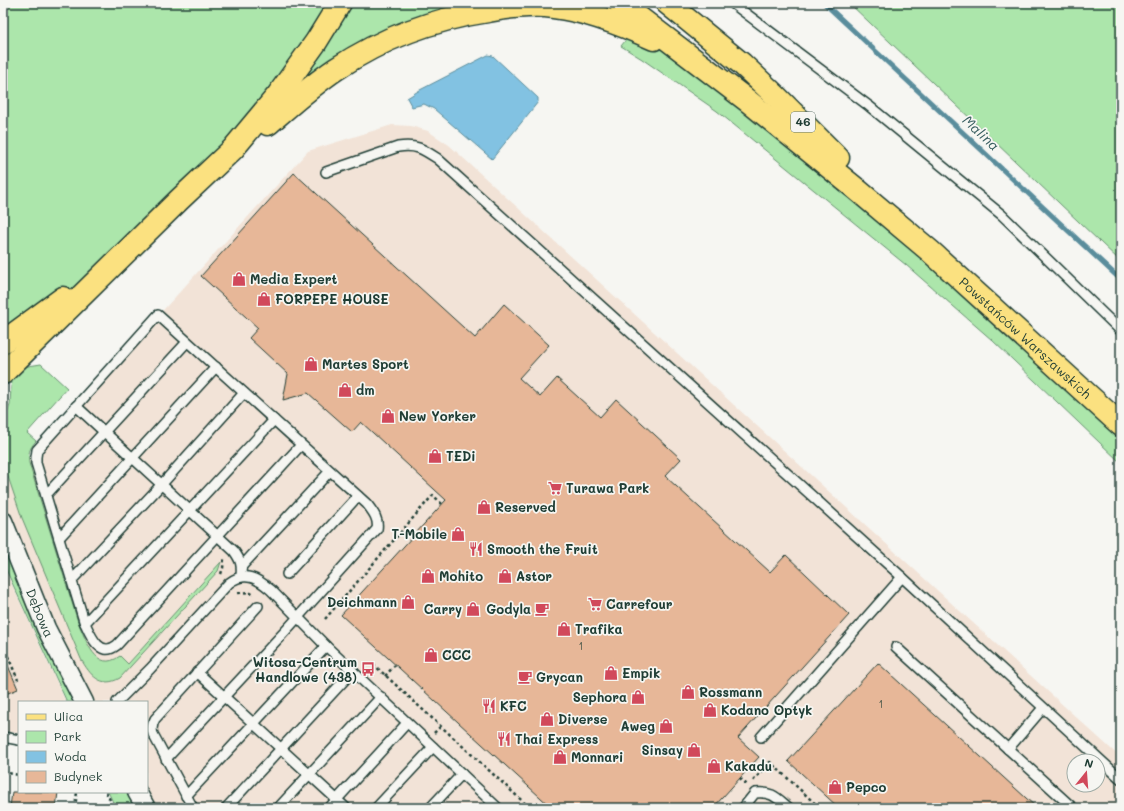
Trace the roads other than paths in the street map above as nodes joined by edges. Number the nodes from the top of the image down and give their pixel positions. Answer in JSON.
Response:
{"nodes":[{"id":1,"x":340,"y":3,"type":"edge"},
{"id":2,"x":620,"y":3,"type":"edge"},
{"id":3,"x":667,"y":3,"type":"edge"},
{"id":4,"x":732,"y":3,"type":"edge"},
{"id":5,"x":686,"y":53,"type":"junction"},
{"id":6,"x":233,"y":149,"type":"junction"},
{"id":7,"x":326,"y":172,"type":"dead end"},
{"id":8,"x":930,"y":251,"type":"junction"},
{"id":9,"x":103,"y":273,"type":"junction"},
{"id":10,"x":1121,"y":331,"type":"edge"},
{"id":11,"x":3,"y":342,"type":"edge"},
{"id":12,"x":187,"y":342,"type":"junction"},
{"id":13,"x":216,"y":367,"type":"junction"},
{"id":14,"x":3,"y":373,"type":"edge"},
{"id":15,"x":244,"y":393,"type":"junction"},
{"id":16,"x":76,"y":406,"type":"junction"},
{"id":17,"x":274,"y":420,"type":"junction"},
{"id":18,"x":1121,"y":425,"type":"edge"},
{"id":19,"x":105,"y":432,"type":"junction"},
{"id":20,"x":301,"y":445,"type":"junction"},
{"id":21,"x":133,"y":458,"type":"junction"},
{"id":22,"x":330,"y":471,"type":"junction"},
{"id":23,"x":162,"y":484,"type":"junction"},
{"id":24,"x":46,"y":495,"type":"junction"},
{"id":25,"x":358,"y":496,"type":"junction"},
{"id":26,"x":190,"y":510,"type":"junction"},
{"id":27,"x":3,"y":521,"type":"edge"},
{"id":28,"x":218,"y":535,"type":"junction"},
{"id":29,"x":59,"y":538,"type":"junction"},
{"id":30,"x":242,"y":566,"type":"junction"},
{"id":31,"x":287,"y":574,"type":"dead end"},
{"id":32,"x":241,"y":577,"type":"junction"},
{"id":33,"x":902,"y":577,"type":"junction"},
{"id":34,"x":72,"y":580,"type":"junction"},
{"id":35,"x":258,"y":602,"type":"road end"},
{"id":36,"x":298,"y":617,"type":"junction"},
{"id":37,"x":85,"y":622,"type":"junction"},
{"id":38,"x":326,"y":646,"type":"junction"},
{"id":39,"x":896,"y":647,"type":"dead end"},
{"id":40,"x":353,"y":671,"type":"junction"},
{"id":41,"x":198,"y":672,"type":"junction"},
{"id":42,"x":224,"y":696,"type":"junction"},
{"id":43,"x":381,"y":697,"type":"junction"},
{"id":44,"x":83,"y":701,"type":"edge"},
{"id":45,"x":118,"y":701,"type":"edge"},
{"id":46,"x":1043,"y":708,"type":"junction"},
{"id":47,"x":408,"y":723,"type":"junction"},
{"id":48,"x":254,"y":724,"type":"junction"},
{"id":49,"x":3,"y":737,"type":"edge"},
{"id":50,"x":761,"y":737,"type":"dead end"},
{"id":51,"x":18,"y":740,"type":"edge"},
{"id":52,"x":433,"y":747,"type":"junction"},
{"id":53,"x":281,"y":749,"type":"junction"},
{"id":54,"x":1008,"y":749,"type":"junction"},
{"id":55,"x":166,"y":759,"type":"junction"},
{"id":56,"x":310,"y":774,"type":"junction"},
{"id":57,"x":462,"y":774,"type":"junction"},
{"id":58,"x":1121,"y":778,"type":"edge"},
{"id":59,"x":138,"y":793,"type":"edge"},
{"id":60,"x":186,"y":796,"type":"junction"},
{"id":61,"x":337,"y":800,"type":"junction"},
{"id":62,"x":492,"y":806,"type":"edge"},
{"id":63,"x":146,"y":808,"type":"edge"},
{"id":64,"x":192,"y":808,"type":"edge"},
{"id":65,"x":226,"y":808,"type":"edge"},
{"id":66,"x":278,"y":808,"type":"edge"},
{"id":67,"x":329,"y":808,"type":"edge"},
{"id":68,"x":346,"y":808,"type":"edge"},
{"id":69,"x":376,"y":808,"type":"edge"},
{"id":70,"x":430,"y":808,"type":"edge"},
{"id":71,"x":743,"y":808,"type":"edge"},
{"id":72,"x":789,"y":808,"type":"edge"},
{"id":73,"x":1073,"y":808,"type":"edge"}],
"edges":[{"from":1,"to":6,"type":"main road"},
{"from":2,"to":5,"type":"main road","name":"Powstańców Warszawskich","number":"46"},
{"from":3,"to":8,"type":"main road","name":"Powstańców Warszawskich","number":"46"},
{"from":4,"to":10,"type":"lane"},
{"from":5,"to":6,"type":"main road"},
{"from":5,"to":8,"type":"main road","name":"Powstańców Warszawskich","number":"46"},
{"from":6,"to":9,"type":"main road"},
{"from":7,"to":33,"type":"lane"},
{"from":8,"to":18,"type":"main road","name":"Powstańców Warszawskich","number":"46"},
{"from":9,"to":11,"type":"main road"},
{"from":9,"to":14,"type":"main road"},
{"from":12,"to":13,"type":"lane"},
{"from":12,"to":16,"type":"lane"},
{"from":12,"to":19,"type":"lane"},
{"from":13,"to":15,"type":"lane"},
{"from":13,"to":21,"type":"lane"},
{"from":15,"to":17,"type":"lane"},
{"from":15,"to":23,"type":"lane"},
{"from":16,"to":19,"type":"lane"},
{"from":16,"to":24,"type":"lane"},
{"from":17,"to":20,"type":"lane"},
{"from":17,"to":26,"type":"lane"},
{"from":19,"to":21,"type":"lane"},
{"from":19,"to":24,"type":"lane"},
{"from":20,"to":22,"type":"lane"},
{"from":20,"to":28,"type":"lane"},
{"from":21,"to":23,"type":"lane"},
{"from":21,"to":29,"type":"lane"},
{"from":22,"to":25,"type":"lane"},
{"from":22,"to":30,"type":"lane"},
{"from":23,"to":26,"type":"lane"},
{"from":23,"to":34,"type":"lane"},
{"from":24,"to":29,"type":"lane"},
{"from":25,"to":31,"type":"lane"},
{"from":25,"to":36,"type":"lane"},
{"from":26,"to":28,"type":"lane"},
{"from":26,"to":37,"type":"lane"},
{"from":27,"to":44,"type":"street","name":"Dębowa"},
{"from":28,"to":30,"type":"lane"},
{"from":28,"to":37,"type":"lane"},
{"from":29,"to":34,"type":"lane"},
{"from":30,"to":32,"type":"lane"},
{"from":32,"to":36,"type":"lane"},
{"from":32,"to":45,"type":"lane"},
{"from":33,"to":46,"type":"lane"},
{"from":33,"to":50,"type":"lane"},
{"from":34,"to":37,"type":"lane"},
{"from":35,"to":41,"type":"lane"},
{"from":36,"to":38,"type":"lane"},
{"from":36,"to":42,"type":"lane"},
{"from":38,"to":40,"type":"lane"},
{"from":38,"to":48,"type":"lane"},
{"from":39,"to":54,"type":"lane"},
{"from":40,"to":43,"type":"lane"},
{"from":40,"to":53,"type":"lane"},
{"from":41,"to":42,"type":"lane"},
{"from":41,"to":55,"type":"lane"},
{"from":42,"to":48,"type":"lane"},
{"from":42,"to":55,"type":"lane"},
{"from":43,"to":47,"type":"lane"},
{"from":43,"to":56,"type":"lane"},
{"from":46,"to":54,"type":"lane"},
{"from":46,"to":58,"type":"lane"},
{"from":47,"to":52,"type":"lane"},
{"from":47,"to":61,"type":"lane"},
{"from":48,"to":53,"type":"lane"},
{"from":48,"to":60,"type":"lane"},
{"from":49,"to":51,"type":"lane"},
{"from":52,"to":57,"type":"lane"},
{"from":52,"to":69,"type":"lane"},
{"from":53,"to":56,"type":"lane"},
{"from":53,"to":65,"type":"lane"},
{"from":54,"to":73,"type":"lane"},
{"from":55,"to":60,"type":"lane"},
{"from":56,"to":61,"type":"lane"},
{"from":56,"to":66,"type":"lane"},
{"from":57,"to":62,"type":"lane"},
{"from":57,"to":70,"type":"lane"},
{"from":59,"to":63,"type":"street"},
{"from":60,"to":64,"type":"lane"},
{"from":61,"to":67,"type":"lane"},
{"from":61,"to":68,"type":"lane"},
{"from":71,"to":72,"type":"lane"}]}
